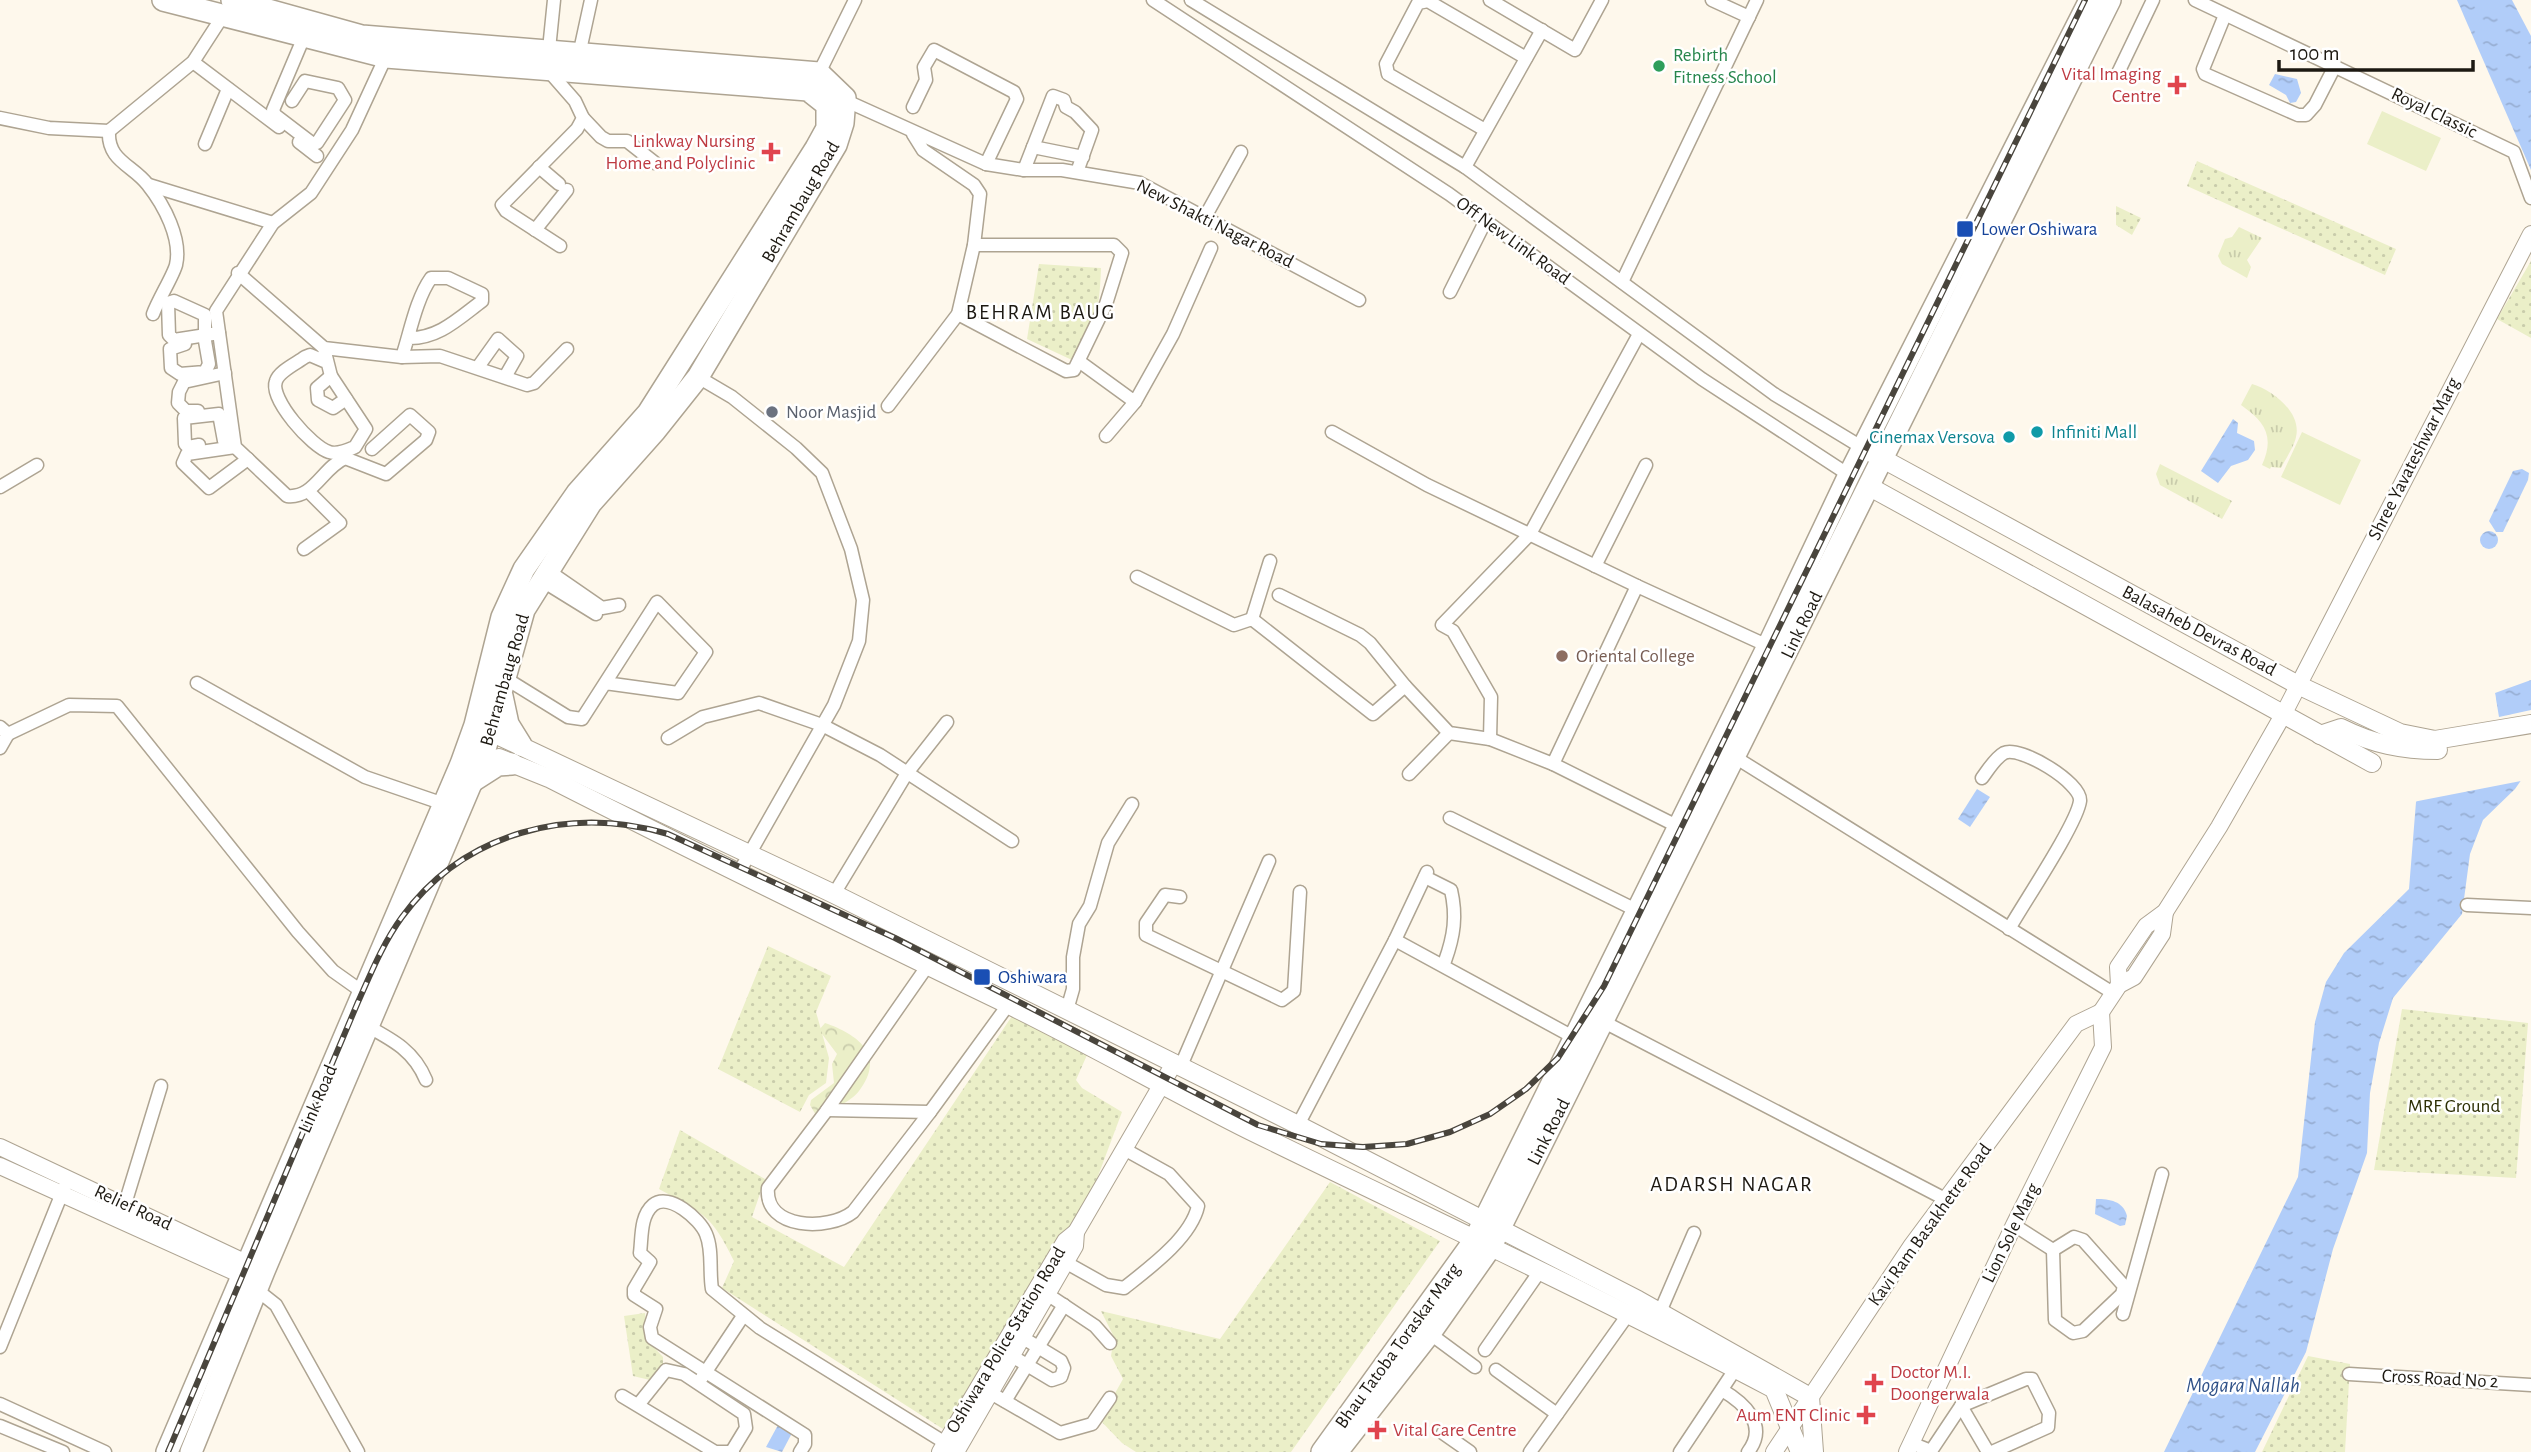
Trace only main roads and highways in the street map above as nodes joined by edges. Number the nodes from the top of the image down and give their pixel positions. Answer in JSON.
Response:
{"nodes":[{"id":1,"x":163,"y":0,"type":"edge"},
{"id":2,"x":2090,"y":0,"type":"edge"},
{"id":3,"x":2109,"y":0,"type":"edge"},
{"id":4,"x":228,"y":5,"type":"edge"},
{"id":5,"x":548,"y":61,"type":"junction"},
{"id":6,"x":836,"y":102,"type":"junction"},
{"id":7,"x":1863,"y":448,"type":"junction"},
{"id":8,"x":1884,"y":460,"type":"junction"},
{"id":9,"x":1849,"y":475,"type":"junction"},
{"id":10,"x":1870,"y":487,"type":"junction"},
{"id":11,"x":503,"y":684,"type":"junction"},
{"id":12,"x":2531,"y":724,"type":"edge"},
{"id":13,"x":483,"y":728,"type":"junction"},
{"id":14,"x":2531,"y":734,"type":"edge"},
{"id":15,"x":2320,"y":735,"type":"junction"},
{"id":16,"x":1727,"y":752,"type":"junction"},
{"id":17,"x":517,"y":754,"type":"junction"},
{"id":18,"x":476,"y":762,"type":"junction"},
{"id":19,"x":2372,"y":763,"type":"dead end"},
{"id":20,"x":1575,"y":1051,"type":"junction"},
{"id":21,"x":1487,"y":1235,"type":"junction"},
{"id":22,"x":254,"y":1277,"type":"junction"},
{"id":23,"x":1634,"y":1306,"type":"junction"},
{"id":24,"x":1739,"y":1364,"type":"junction"},
{"id":25,"x":167,"y":1452,"type":"edge"},
{"id":26,"x":191,"y":1452,"type":"edge"},
{"id":27,"x":1334,"y":1452,"type":"edge"},
{"id":28,"x":1800,"y":1452,"type":"edge"},
{"id":29,"x":1814,"y":1452,"type":"edge"}],
"edges":[{"from":1,"to":4,"type":"main road"},
{"from":2,"to":7,"type":"main road","name":"Link Road"},
{"from":3,"to":8,"type":"main road","name":"Link Road"},
{"from":4,"to":5,"type":"main road"},
{"from":5,"to":6,"type":"main road"},
{"from":5,"to":6,"type":"main road"},
{"from":6,"to":11,"type":"main road","name":"Behrambaug Road"},
{"from":6,"to":13,"type":"main road","name":"Behrambaug Road"},
{"from":7,"to":8,"type":"main road","name":"Balasaheb Devras Road"},
{"from":7,"to":9,"type":"main road","name":"Link Road"},
{"from":8,"to":10,"type":"main road","name":"Link Road"},
{"from":8,"to":12,"type":"main road","name":"Balasaheb Devras Road"},
{"from":9,"to":10,"type":"main road","name":"Off New Link Road"},
{"from":9,"to":16,"type":"main road","name":"Link Road"},
{"from":10,"to":15,"type":"main road","name":"Balasaheb Devras Road"},
{"from":10,"to":16,"type":"main road","name":"Link Road"},
{"from":11,"to":13,"type":"main road","name":"Behrambaug Road"},
{"from":11,"to":17,"type":"main road"},
{"from":13,"to":17,"type":"main road"},
{"from":13,"to":18,"type":"main road"},
{"from":14,"to":15,"type":"main road"},
{"from":15,"to":19,"type":"main road","name":"Balasaheb Devras Road"},
{"from":16,"to":20,"type":"main road","name":"Link Road"},
{"from":16,"to":20,"type":"main road","name":"Link Road"},
{"from":17,"to":18,"type":"main road"},
{"from":17,"to":18,"type":"main road"},
{"from":17,"to":21,"type":"main road"},
{"from":17,"to":21,"type":"main road"},
{"from":18,"to":22,"type":"main road","name":"Link Road"},
{"from":18,"to":22,"type":"main road","name":"Link Road"},
{"from":20,"to":21,"type":"main road","name":"Link Road"},
{"from":21,"to":23,"type":"main road"},
{"from":21,"to":23,"type":"main road"},
{"from":21,"to":27,"type":"main road","name":"Bhau Tatoba Toraskar Marg"},
{"from":21,"to":27,"type":"main road"},
{"from":22,"to":25,"type":"main road","name":"Link Road"},
{"from":22,"to":26,"type":"main road","name":"Link Road"},
{"from":23,"to":24,"type":"main road"},
{"from":23,"to":24,"type":"main road"},
{"from":24,"to":28,"type":"main road"},
{"from":24,"to":29,"type":"main road"}]}
